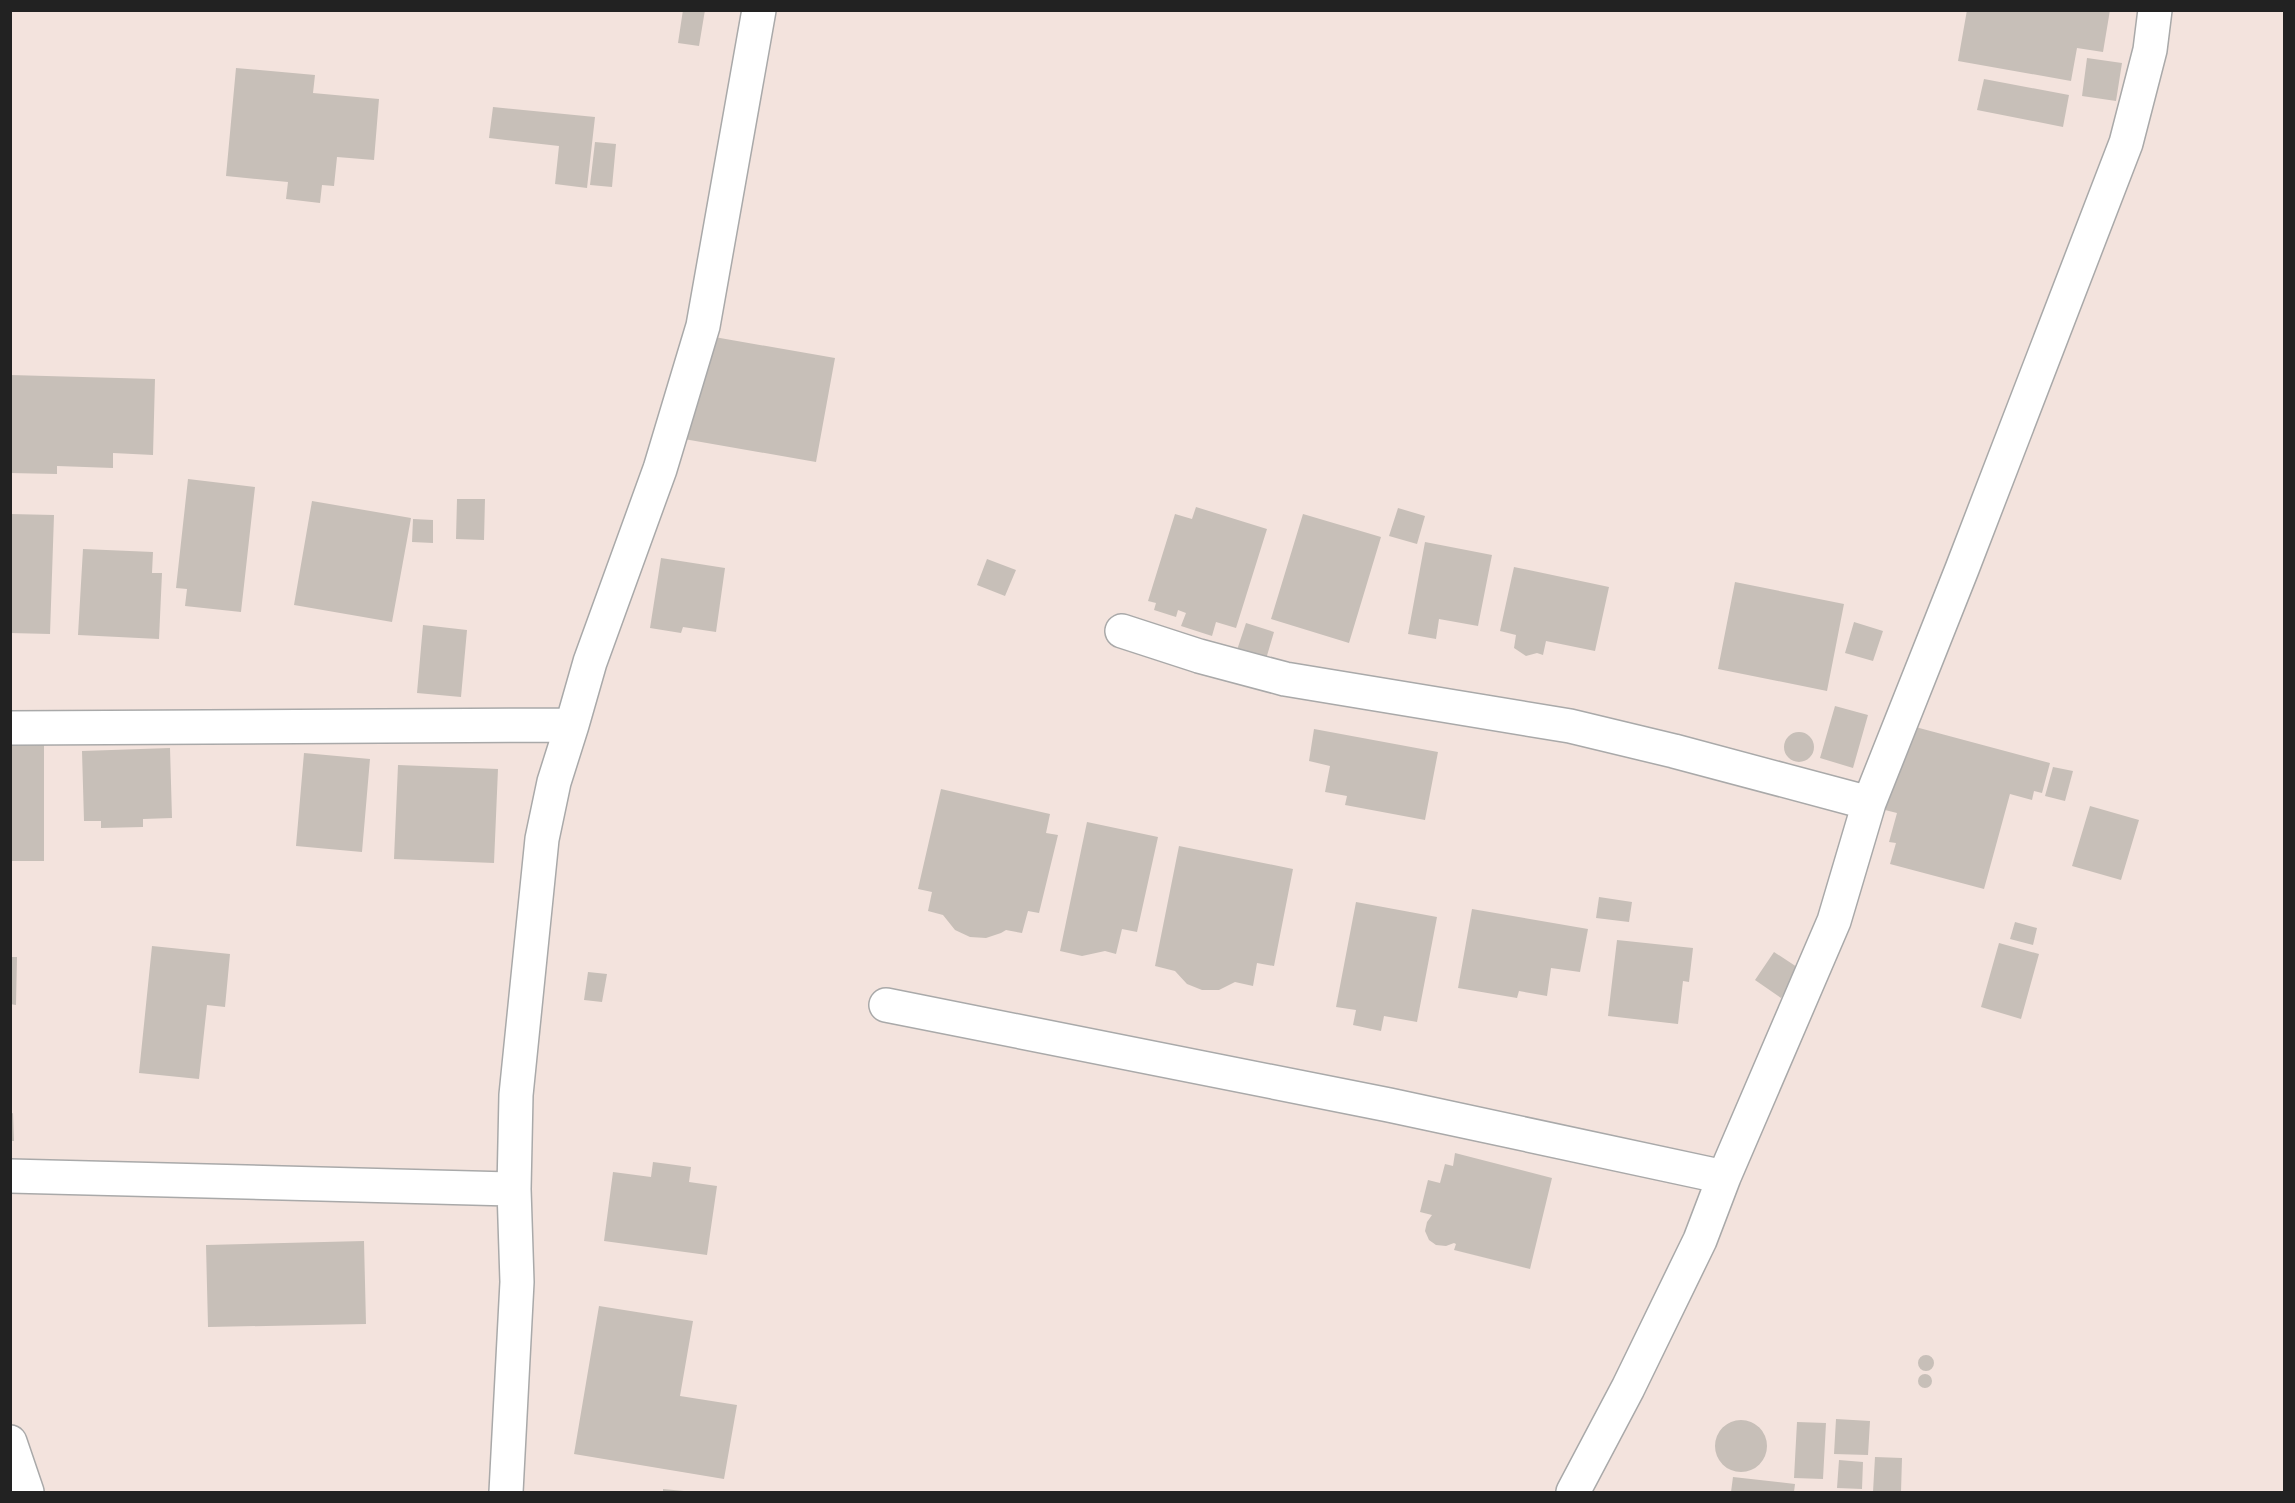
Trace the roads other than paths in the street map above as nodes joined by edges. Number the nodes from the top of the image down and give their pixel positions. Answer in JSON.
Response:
{"nodes":[{"id":1,"x":759,"y":10,"type":"edge"},
{"id":2,"x":2155,"y":10,"type":"edge"},
{"id":3,"x":1122,"y":631,"type":"dead end"},
{"id":4,"x":572,"y":725,"type":"junction"},
{"id":5,"x":10,"y":728,"type":"edge"},
{"id":6,"x":1869,"y":803,"type":"junction"},
{"id":7,"x":886,"y":1005,"type":"dead end"},
{"id":8,"x":10,"y":1176,"type":"edge"},
{"id":9,"x":1724,"y":1177,"type":"junction"},
{"id":10,"x":514,"y":1190,"type":"junction"},
{"id":11,"x":10,"y":1442,"type":"edge"},
{"id":12,"x":27,"y":1492,"type":"edge"},
{"id":13,"x":506,"y":1492,"type":"edge"},
{"id":14,"x":1573,"y":1492,"type":"edge"}],
"edges":[{"from":1,"to":4,"type":"street"},
{"from":2,"to":6,"type":"street"},
{"from":3,"to":6,"type":"street"},
{"from":4,"to":5,"type":"street"},
{"from":4,"to":10,"type":"street"},
{"from":6,"to":9,"type":"street"},
{"from":7,"to":9,"type":"street"},
{"from":8,"to":10,"type":"street"},
{"from":9,"to":14,"type":"street"},
{"from":10,"to":13,"type":"street"},
{"from":11,"to":12,"type":"street"}]}
